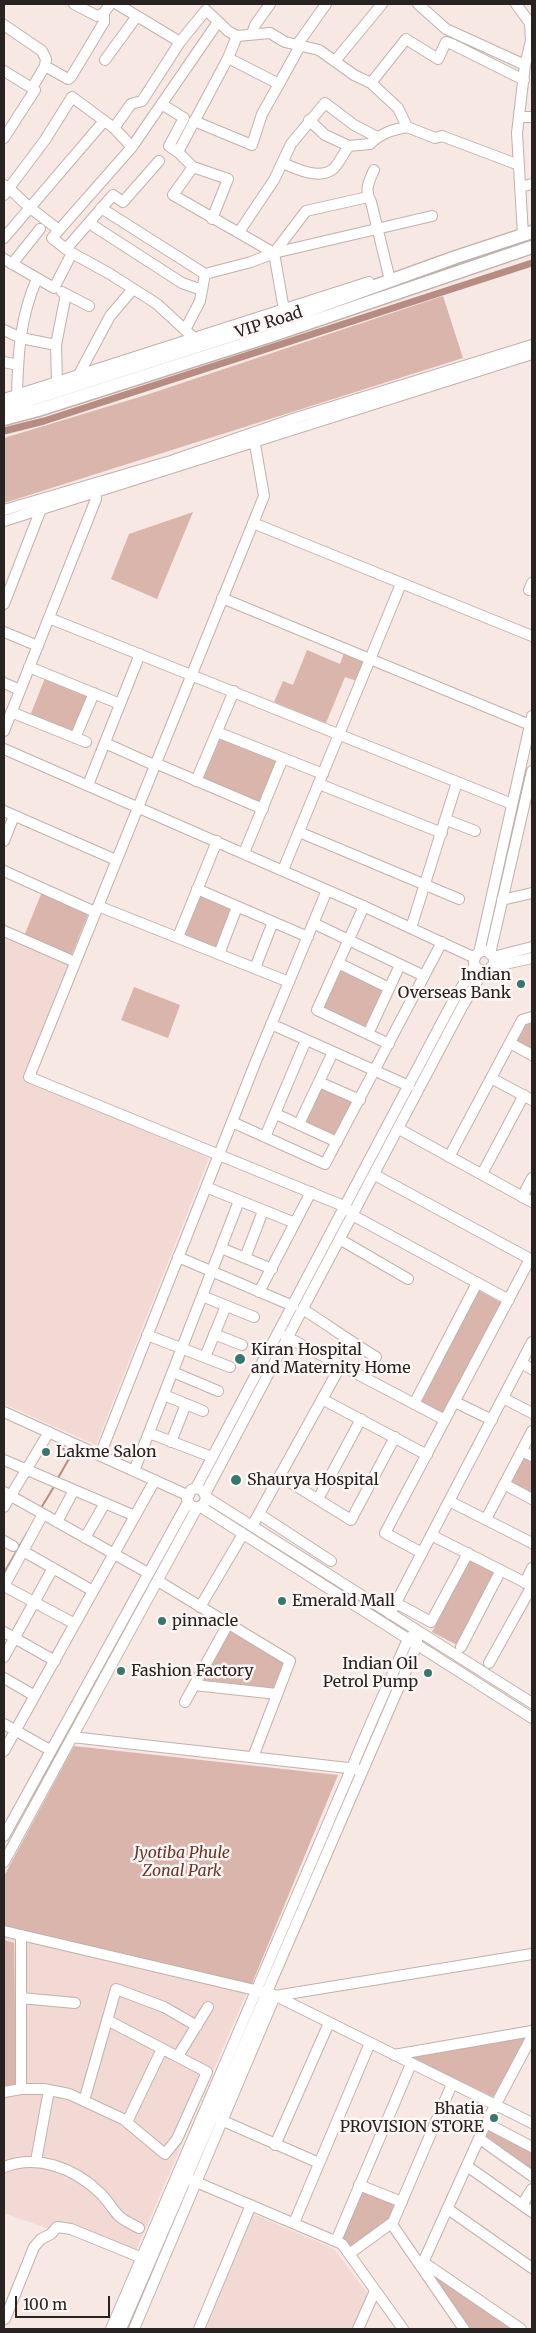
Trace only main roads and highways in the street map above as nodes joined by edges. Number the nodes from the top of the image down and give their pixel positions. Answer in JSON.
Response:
{"nodes":[{"id":1,"x":528,"y":232,"type":"edge"},
{"id":2,"x":532,"y":247,"type":"edge"},
{"id":3,"x":4,"y":408,"type":"edge"},
{"id":4,"x":4,"y":419,"type":"edge"}],
"edges":[{"from":1,"to":3,"type":"main road","name":"VIP Road"},
{"from":2,"to":4,"type":"main road","name":"VIP Road"}]}
